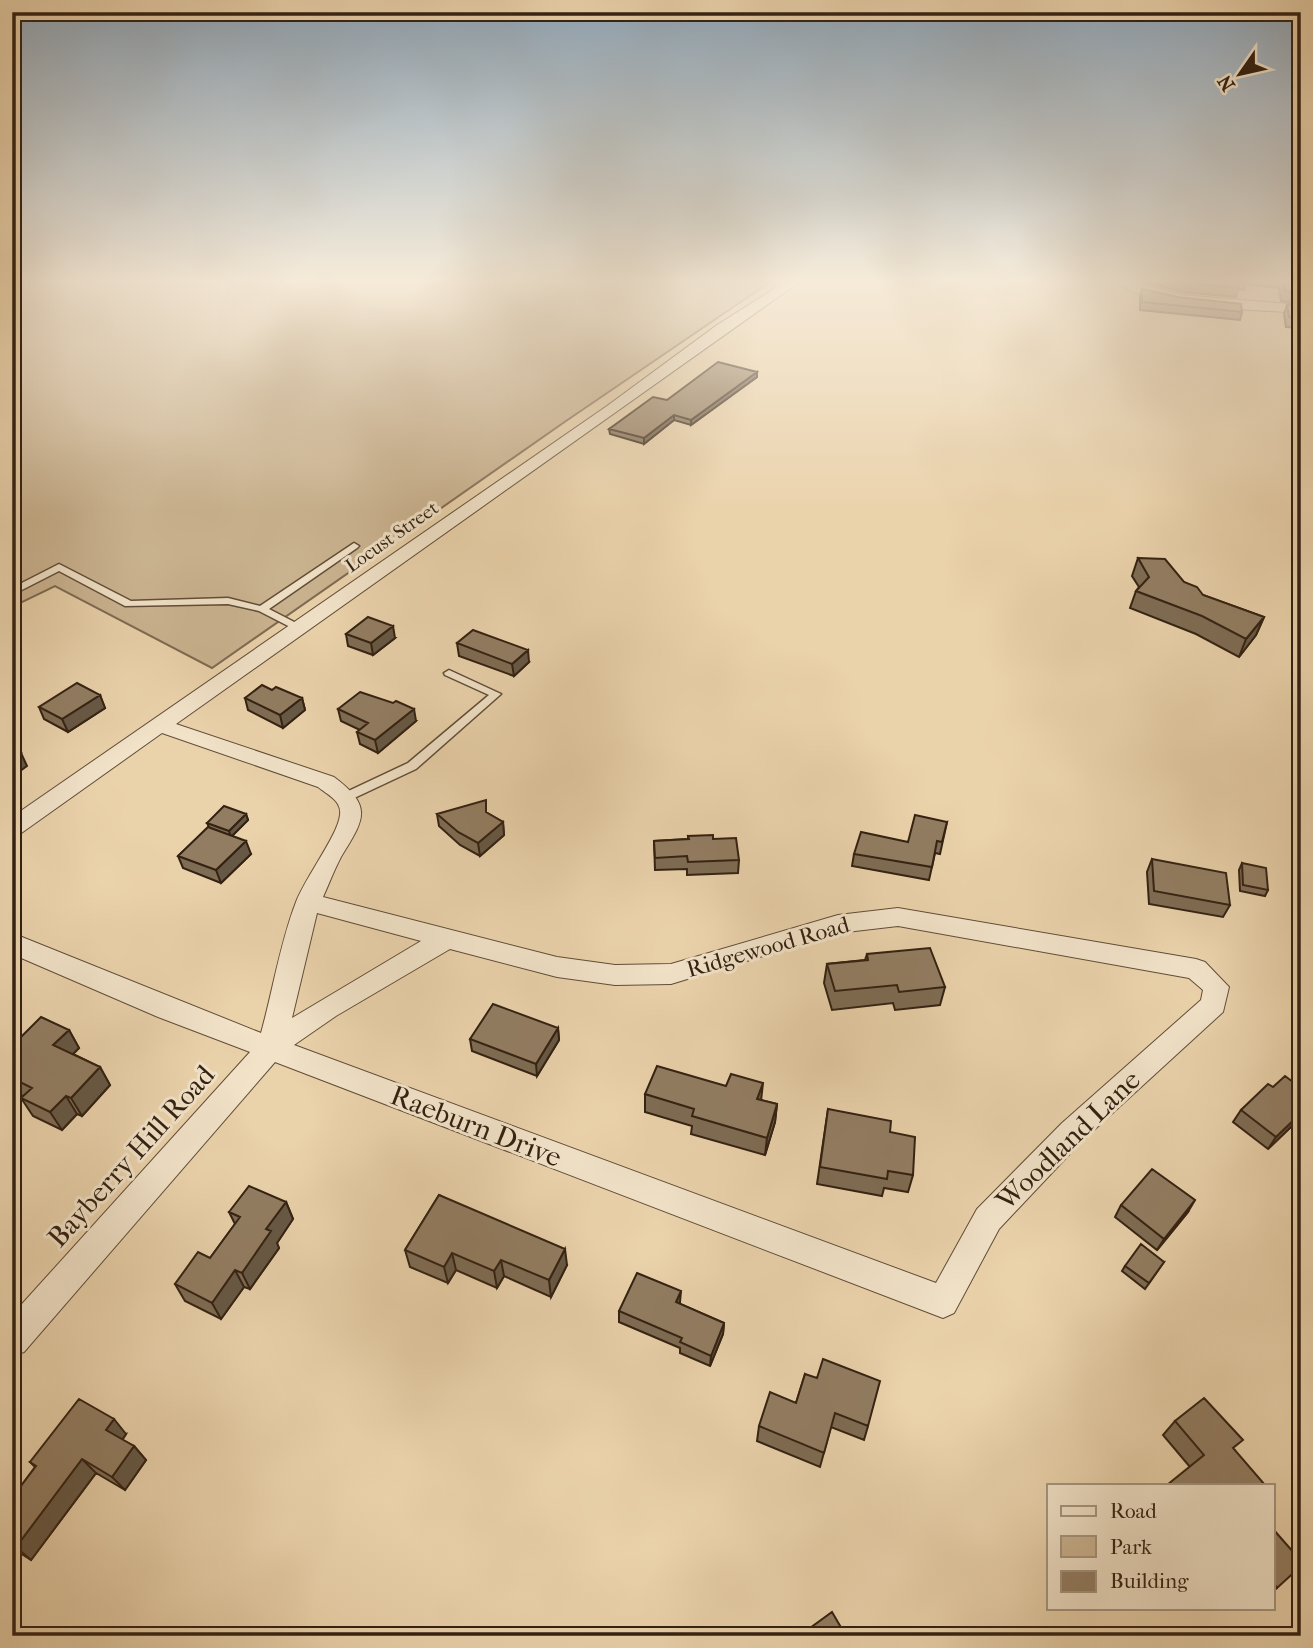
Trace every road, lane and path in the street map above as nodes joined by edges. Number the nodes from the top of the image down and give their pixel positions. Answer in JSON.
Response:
{"nodes":[{"id":1,"x":683,"y":357,"type":"edge"},
{"id":2,"x":354,"y":546,"type":"dead end"},
{"id":3,"x":12,"y":592,"type":"edge"},
{"id":4,"x":262,"y":609,"type":"junction"},
{"id":5,"x":298,"y":628,"type":"junction"},
{"id":6,"x":449,"y":673,"type":"dead end"},
{"id":7,"x":159,"y":725,"type":"junction"},
{"id":8,"x":346,"y":797,"type":"junction"},
{"id":9,"x":12,"y":828,"type":"edge"},
{"id":10,"x":308,"y":902,"type":"junction"},
{"id":11,"x":449,"y":937,"type":"junction"},
{"id":12,"x":12,"y":943,"type":"edge"},
{"id":13,"x":1215,"y":997,"type":"joint"},
{"id":14,"x":271,"y":1046,"type":"junction"},
{"id":15,"x":943,"y":1302,"type":"joint"},
{"id":16,"x":12,"y":1340,"type":"edge"}],
"edges":[{"from":1,"to":5,"type":"street","name":"Locust Street"},
{"from":2,"to":4,"type":"lane"},
{"from":3,"to":4,"type":"lane"},
{"from":4,"to":5,"type":"lane"},
{"from":5,"to":7,"type":"street","name":"Locust Street"},
{"from":6,"to":8,"type":"lane"},
{"from":7,"to":8,"type":"street"},
{"from":7,"to":9,"type":"street","name":"Locust Street"},
{"from":8,"to":10,"type":"street","name":"Bayberry Hill Road"},
{"from":10,"to":11,"type":"street","name":"Ridgewood Road"},
{"from":10,"to":14,"type":"street","name":"Bayberry Hill Road"},
{"from":11,"to":13,"type":"street","name":"Ridgewood Road"},
{"from":11,"to":14,"type":"street","name":"Bayberry Hill Road"},
{"from":12,"to":14,"type":"street","name":"Raeburn Drive"},
{"from":13,"to":15,"type":"street","name":"Woodland Lane"},
{"from":14,"to":15,"type":"street","name":"Raeburn Drive"},
{"from":14,"to":16,"type":"street","name":"Bayberry Hill Road"}]}
